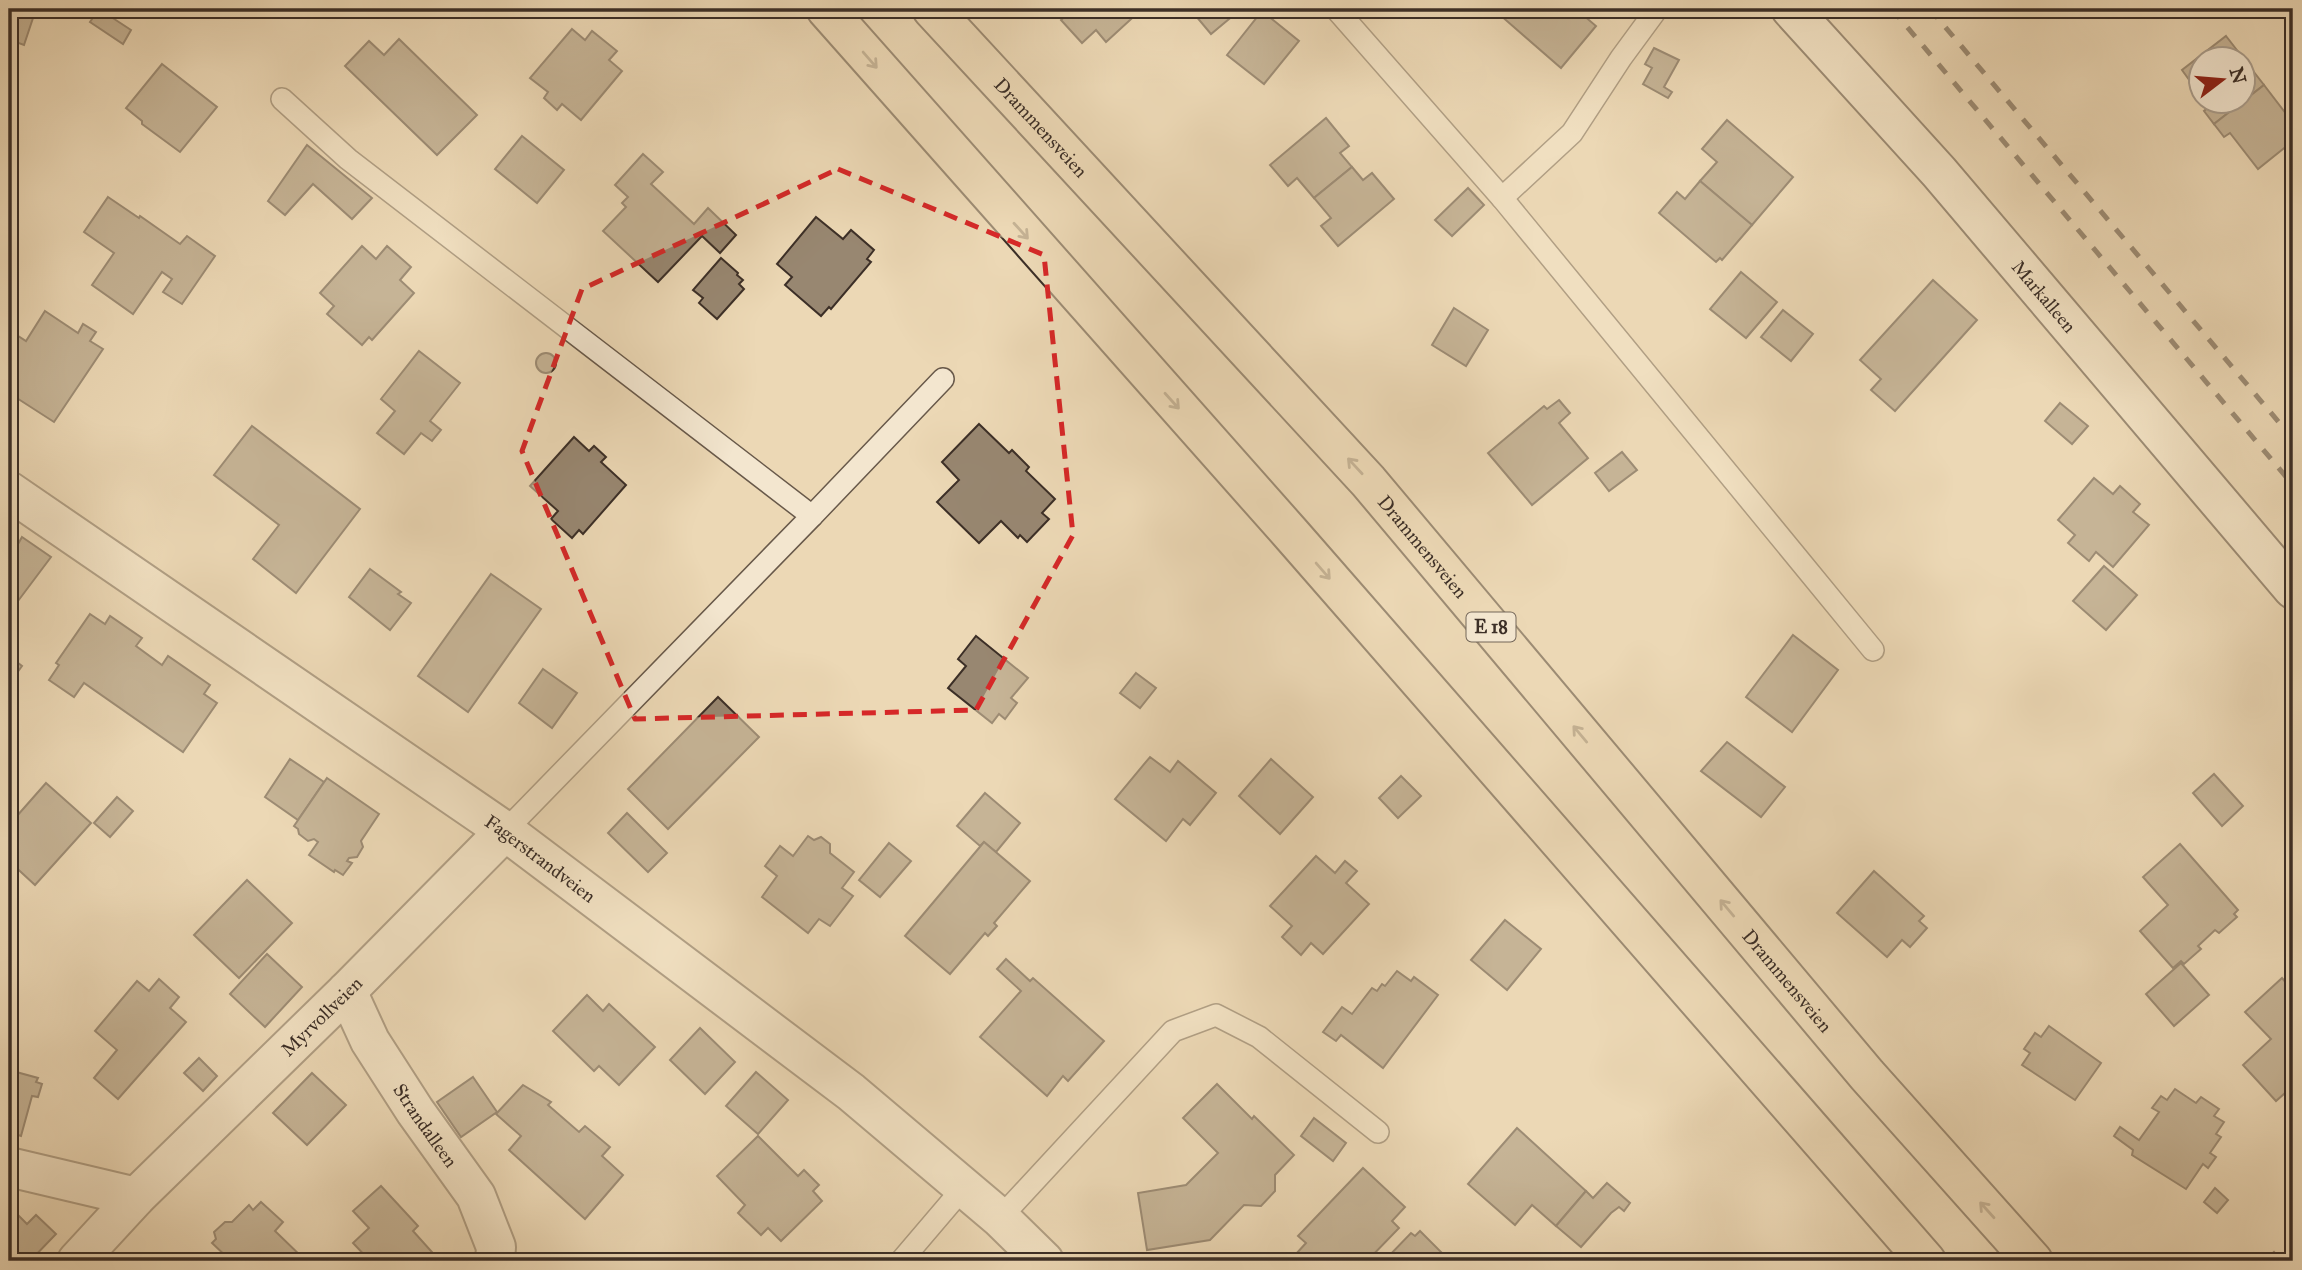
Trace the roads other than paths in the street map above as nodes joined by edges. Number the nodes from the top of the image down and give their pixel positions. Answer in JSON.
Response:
{"nodes":[{"id":1,"x":825,"y":9,"type":"edge"},
{"id":2,"x":932,"y":9,"type":"edge"},
{"id":3,"x":1336,"y":9,"type":"edge"},
{"id":4,"x":1657,"y":9,"type":"edge"},
{"id":5,"x":1791,"y":9,"type":"edge"},
{"id":6,"x":282,"y":99,"type":"dead end"},
{"id":7,"x":1502,"y":198,"type":"junction"},
{"id":8,"x":943,"y":379,"type":"dead end"},
{"id":9,"x":9,"y":491,"type":"edge"},
{"id":10,"x":812,"y":516,"type":"junction"},
{"id":11,"x":2293,"y":589,"type":"edge"},
{"id":12,"x":1873,"y":650,"type":"dead end"},
{"id":13,"x":505,"y":831,"type":"junction"},
{"id":14,"x":347,"y":991,"type":"junction"},
{"id":15,"x":1378,"y":1132,"type":"dead end"},
{"id":16,"x":9,"y":1167,"type":"edge"},
{"id":17,"x":964,"y":1187,"type":"junction"},
{"id":18,"x":136,"y":1197,"type":"junction"},
{"id":19,"x":1000,"y":1218,"type":"junction"},
{"id":20,"x":77,"y":1261,"type":"edge"},
{"id":21,"x":495,"y":1261,"type":"edge"},
{"id":22,"x":901,"y":1261,"type":"edge"},
{"id":23,"x":1044,"y":1261,"type":"edge"},
{"id":24,"x":1926,"y":1261,"type":"edge"},
{"id":25,"x":2032,"y":1261,"type":"edge"}],
"edges":[{"from":1,"to":24,"type":"highway","one_way":true},
{"from":25,"to":2,"type":"highway","name":"Drammensveien","number":"E 18","one_way":true},
{"from":3,"to":7,"type":"lane"},
{"from":4,"to":7,"type":"lane"},
{"from":5,"to":11,"type":"street","name":"Markalleen"},
{"from":6,"to":10,"type":"lane"},
{"from":7,"to":12,"type":"lane"},
{"from":8,"to":10,"type":"lane"},
{"from":9,"to":13,"type":"street","name":"Fagerstrandveien"},
{"from":10,"to":13,"type":"lane"},
{"from":13,"to":14,"type":"street","name":"Myrvollveien"},
{"from":13,"to":17,"type":"street","name":"Fagerstrandveien"},
{"from":14,"to":18,"type":"street","name":"Myrvollveien"},
{"from":14,"to":21,"type":"street","name":"Strandalleen"},
{"from":15,"to":19,"type":"lane"},
{"from":16,"to":18,"type":"street"},
{"from":17,"to":19,"type":"street","name":"Fagerstrandveien"},
{"from":17,"to":22,"type":"lane"},
{"from":18,"to":20,"type":"street","name":"Myrvollveien"},
{"from":19,"to":23,"type":"street","name":"Fagerstrandveien"}]}
